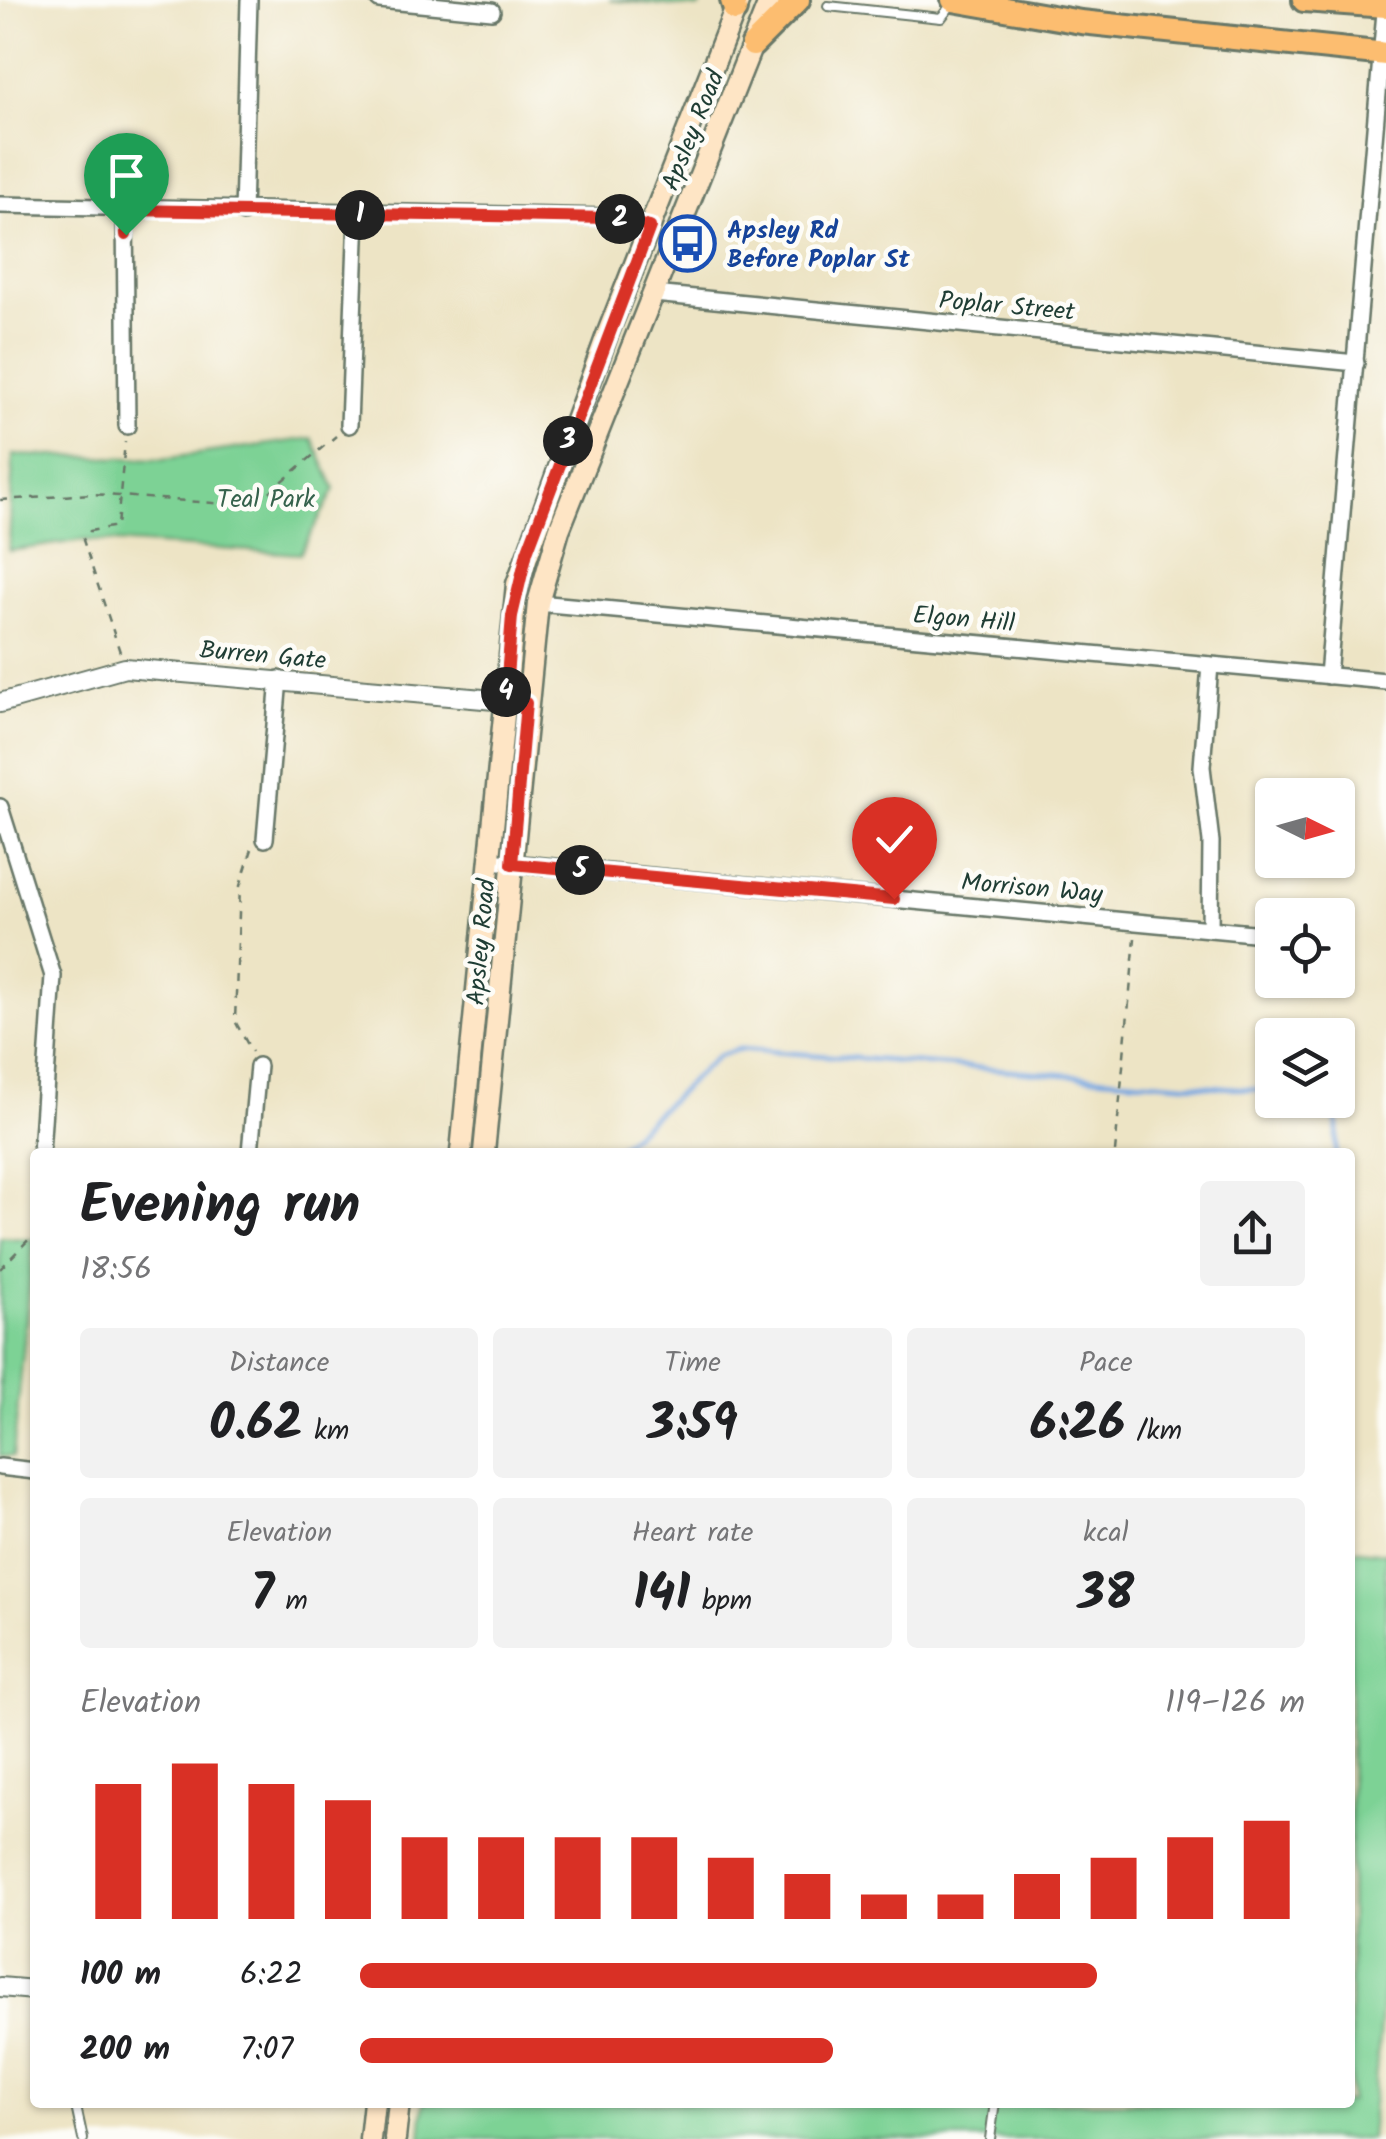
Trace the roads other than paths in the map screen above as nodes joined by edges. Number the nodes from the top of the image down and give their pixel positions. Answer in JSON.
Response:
{"nodes":[{"id":1,"x":248,"y":0,"type":"edge"},
{"id":2,"x":379,"y":0,"type":"edge"},
{"id":3,"x":770,"y":0,"type":"edge"},
{"id":4,"x":798,"y":0,"type":"edge"},
{"id":5,"x":953,"y":0,"type":"edge"},
{"id":6,"x":1304,"y":0,"type":"edge"},
{"id":7,"x":736,"y":3,"type":"edge"},
{"id":8,"x":1386,"y":4,"type":"edge"},
{"id":9,"x":828,"y":6,"type":"dead end"},
{"id":10,"x":492,"y":12,"type":"dead end"},
{"id":11,"x":752,"y":44,"type":"junction"},
{"id":12,"x":1384,"y":54,"type":"edge"},
{"id":13,"x":0,"y":204,"type":"edge"},
{"id":14,"x":125,"y":210,"type":"junction"},
{"id":15,"x":243,"y":213,"type":"junction"},
{"id":16,"x":357,"y":214,"type":"junction"},
{"id":17,"x":650,"y":227,"type":"junction"},
{"id":18,"x":654,"y":294,"type":"junction"},
{"id":19,"x":1356,"y":363,"type":"junction"},
{"id":20,"x":349,"y":425,"type":"road end"},
{"id":21,"x":127,"y":426,"type":"road end"},
{"id":22,"x":538,"y":603,"type":"junction"},
{"id":23,"x":1210,"y":665,"type":"junction"},
{"id":24,"x":1328,"y":676,"type":"junction"},
{"id":25,"x":279,"y":679,"type":"junction"},
{"id":26,"x":1386,"y":681,"type":"edge"},
{"id":27,"x":515,"y":702,"type":"junction"},
{"id":28,"x":0,"y":703,"type":"edge"},
{"id":29,"x":0,"y":807,"type":"edge"},
{"id":30,"x":265,"y":839,"type":"road end"},
{"id":31,"x":501,"y":863,"type":"junction"},
{"id":32,"x":1210,"y":929,"type":"junction"},
{"id":33,"x":1252,"y":932,"type":"dead end"},
{"id":34,"x":258,"y":1066,"type":"road end"},
{"id":35,"x":41,"y":1148,"type":"edge"},
{"id":36,"x":250,"y":1148,"type":"edge"},
{"id":37,"x":462,"y":1148,"type":"edge"},
{"id":38,"x":484,"y":1148,"type":"edge"},
{"id":39,"x":0,"y":1468,"type":"edge"},
{"id":40,"x":30,"y":1470,"type":"edge"},
{"id":41,"x":0,"y":1987,"type":"edge"},
{"id":42,"x":30,"y":1990,"type":"edge"},
{"id":43,"x":76,"y":2108,"type":"edge"},
{"id":44,"x":373,"y":2108,"type":"edge"},
{"id":45,"x":398,"y":2108,"type":"edge"},
{"id":46,"x":993,"y":2108,"type":"edge"},
{"id":47,"x":84,"y":2139,"type":"edge"},
{"id":48,"x":370,"y":2139,"type":"edge"},
{"id":49,"x":395,"y":2139,"type":"edge"},
{"id":50,"x":990,"y":2139,"type":"edge"}],
"edges":[{"from":1,"to":15,"type":"street"},
{"from":2,"to":10,"type":"street"},
{"from":3,"to":11,"type":"main road","name":"Apsley Road"},
{"from":4,"to":11,"type":"main road"},
{"from":5,"to":9,"type":"lane"},
{"from":5,"to":12,"type":"main road"},
{"from":6,"to":8,"type":"main road"},
{"from":7,"to":17,"type":"main road","name":"Apsley Road"},
{"from":8,"to":12,"type":"street"},
{"from":11,"to":18,"type":"main road","name":"Apsley Road"},
{"from":12,"to":19,"type":"street"},
{"from":13,"to":14,"type":"street"},
{"from":14,"to":15,"type":"street"},
{"from":14,"to":21,"type":"street"},
{"from":15,"to":16,"type":"street"},
{"from":16,"to":17,"type":"street"},
{"from":16,"to":20,"type":"street"},
{"from":17,"to":27,"type":"main road","name":"Apsley Road"},
{"from":18,"to":19,"type":"street","name":"Poplar Street"},
{"from":18,"to":22,"type":"main road","name":"Apsley Road"},
{"from":19,"to":24,"type":"street"},
{"from":22,"to":23,"type":"street","name":"Elgon Hill"},
{"from":22,"to":27,"type":"main road","name":"Apsley Road"},
{"from":23,"to":24,"type":"street","name":"Elgon Hill"},
{"from":23,"to":32,"type":"street"},
{"from":24,"to":26,"type":"street","name":"Elgon Hill"},
{"from":25,"to":27,"type":"street","name":"Burren Gate"},
{"from":25,"to":28,"type":"street","name":"Burren Gate"},
{"from":25,"to":30,"type":"street"},
{"from":27,"to":31,"type":"main road","name":"Apsley Road"},
{"from":29,"to":35,"type":"street"},
{"from":31,"to":32,"type":"street","name":"Morrison Way"},
{"from":31,"to":37,"type":"main road","name":"Apsley Road"},
{"from":31,"to":38,"type":"main road","name":"Apsley Road"},
{"from":32,"to":33,"type":"street","name":"Morrison Way"},
{"from":34,"to":36,"type":"street"},
{"from":39,"to":40,"type":"street"},
{"from":41,"to":42,"type":"street"},
{"from":43,"to":47,"type":"lane"},
{"from":44,"to":48,"type":"main road"},
{"from":45,"to":49,"type":"main road"},
{"from":46,"to":50,"type":"lane"}]}
